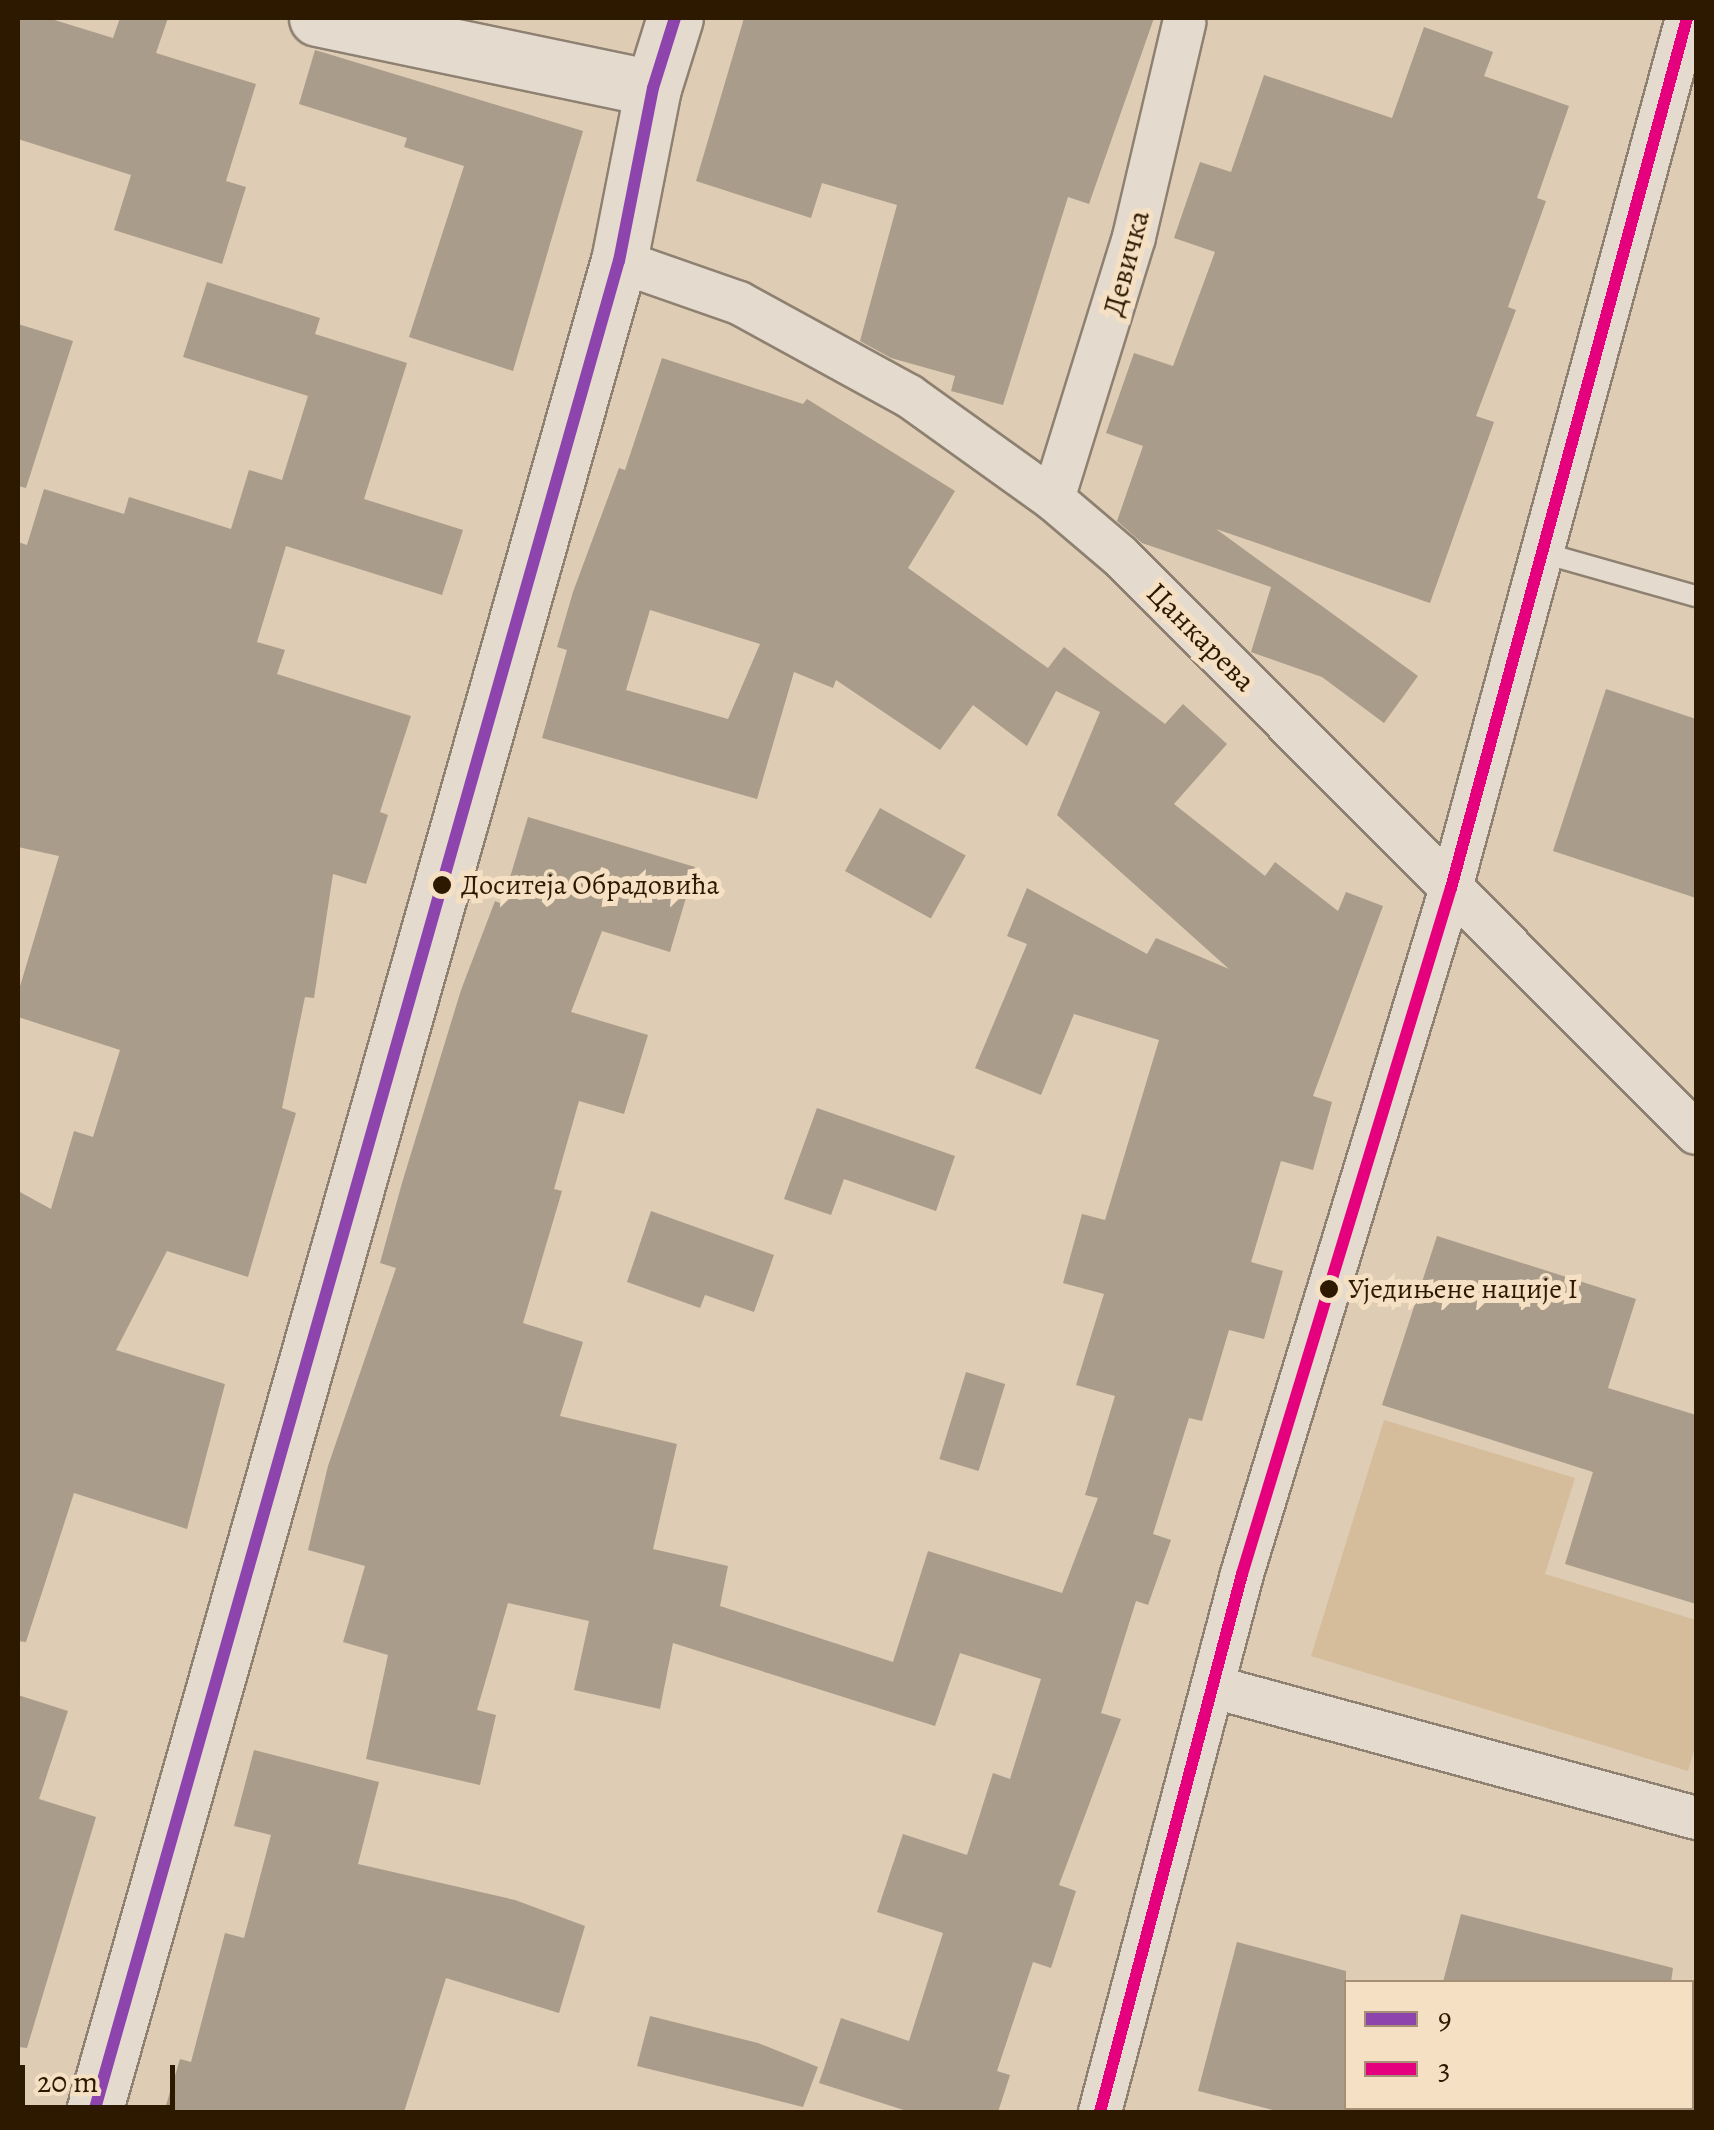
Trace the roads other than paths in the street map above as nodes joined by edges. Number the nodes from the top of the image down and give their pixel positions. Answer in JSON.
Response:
{"nodes":[{"id":1,"x":317,"y":18,"type":"edge"},
{"id":2,"x":675,"y":18,"type":"edge"},
{"id":3,"x":1688,"y":18,"type":"edge"},
{"id":4,"x":1184,"y":23,"type":"dead end"},
{"id":5,"x":653,"y":88,"type":"junction"},
{"id":6,"x":620,"y":261,"type":"junction"},
{"id":7,"x":1053,"y":500,"type":"junction"},
{"id":8,"x":1540,"y":552,"type":"junction"},
{"id":9,"x":1696,"y":596,"type":"edge"},
{"id":10,"x":1451,"y":888,"type":"junction"},
{"id":11,"x":1696,"y":1133,"type":"edge"},
{"id":12,"x":1214,"y":1687,"type":"junction"},
{"id":13,"x":1696,"y":1818,"type":"edge"},
{"id":14,"x":94,"y":2112,"type":"edge"},
{"id":15,"x":1100,"y":2112,"type":"edge"}],
"edges":[{"from":1,"to":5,"type":"main road"},
{"from":2,"to":5,"type":"main road"},
{"from":3,"to":8,"type":"street"},
{"from":4,"to":7,"type":"street","name":"Девичка"},
{"from":5,"to":6,"type":"main road"},
{"from":6,"to":7,"type":"street","name":"Цанкарева"},
{"from":6,"to":14,"type":"main road"},
{"from":7,"to":10,"type":"street","name":"Цанкарева"},
{"from":8,"to":9,"type":"lane"},
{"from":8,"to":10,"type":"street"},
{"from":10,"to":11,"type":"street","name":"Цанкарева"},
{"from":10,"to":12,"type":"street"},
{"from":12,"to":13,"type":"street"},
{"from":12,"to":15,"type":"street"}]}
